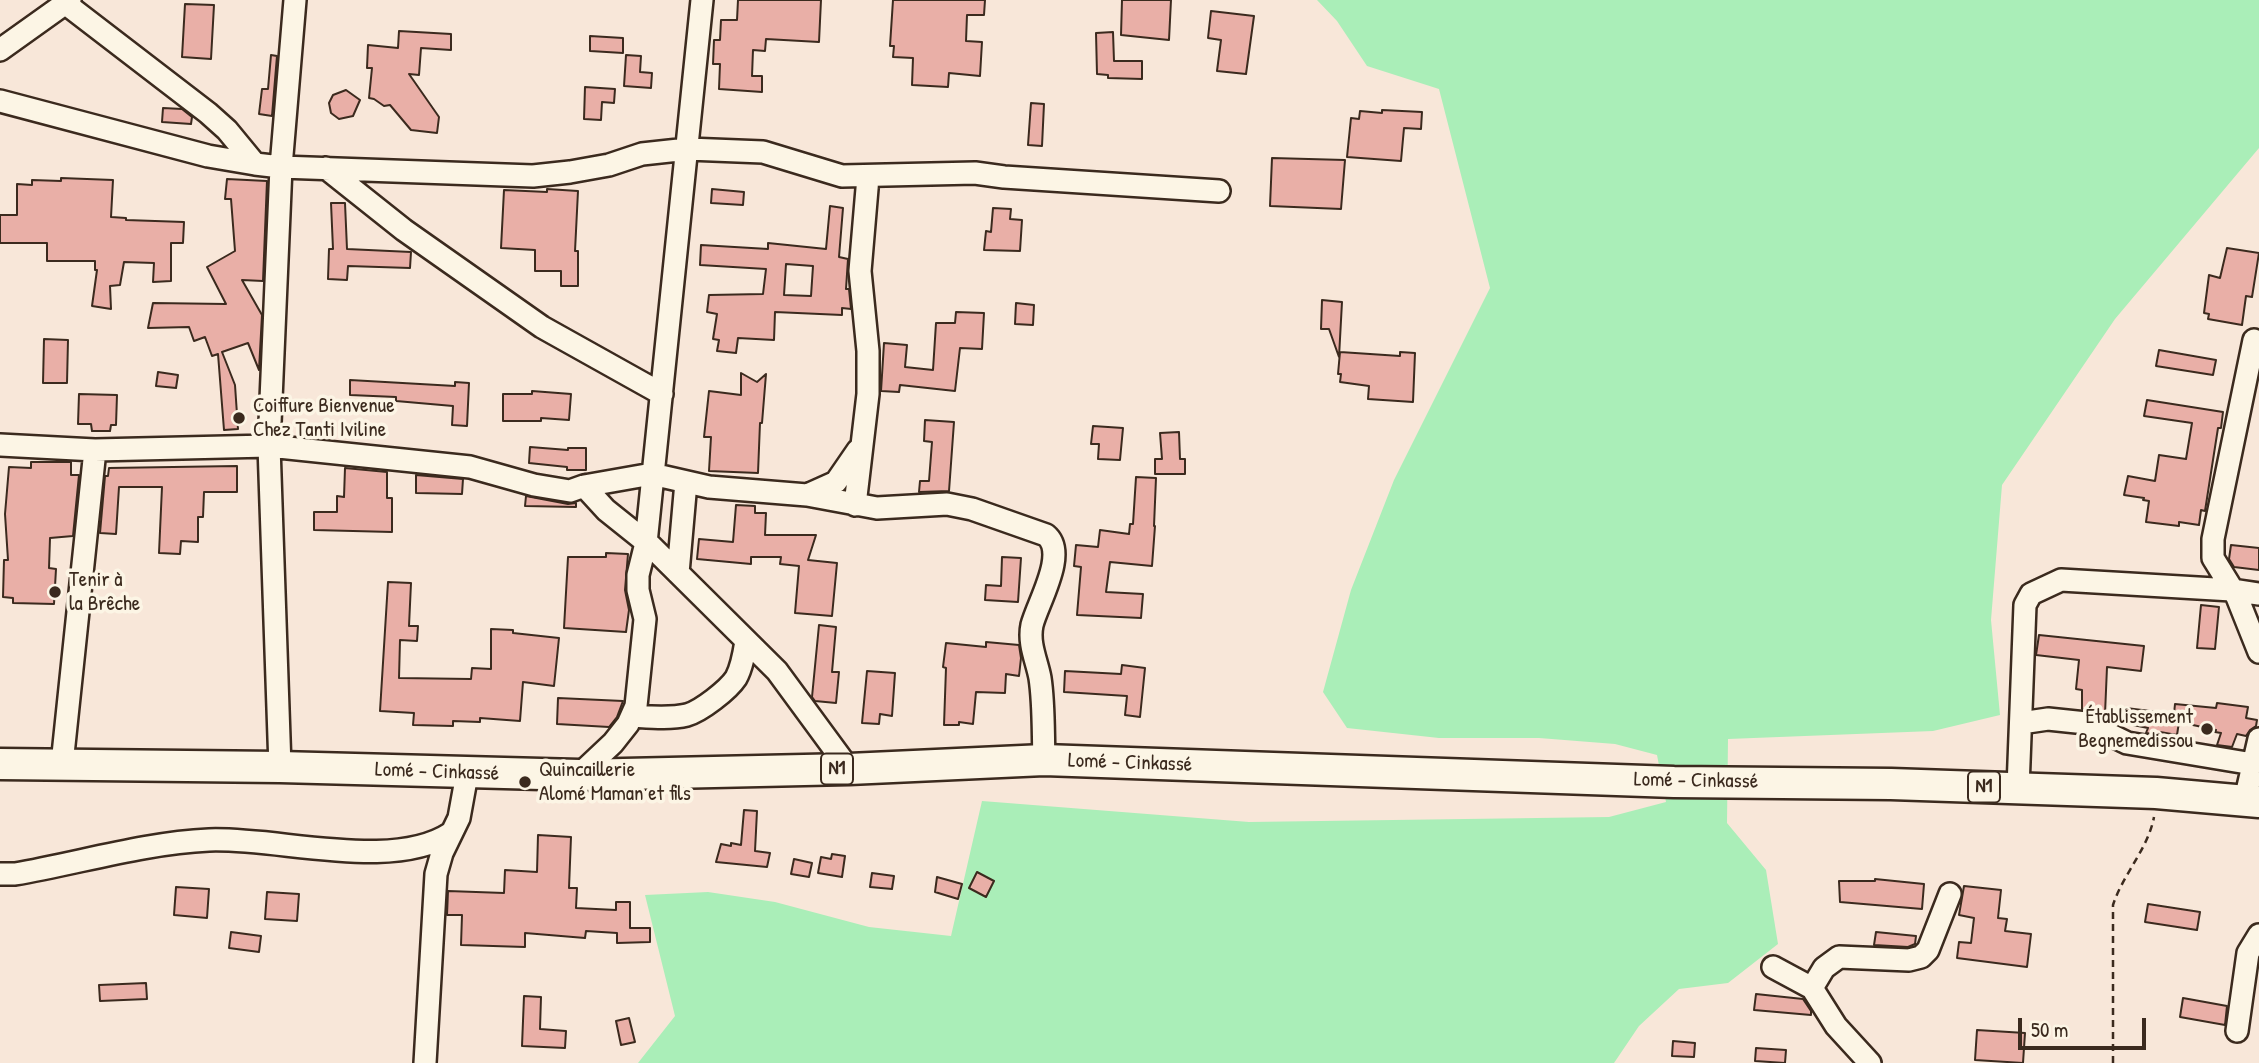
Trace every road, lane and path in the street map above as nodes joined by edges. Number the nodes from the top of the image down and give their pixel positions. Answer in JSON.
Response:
{"nodes":[{"id":1,"x":295,"y":0,"type":"edge"},
{"id":2,"x":702,"y":0,"type":"edge"},
{"id":3,"x":68,"y":2,"type":"edge"},
{"id":4,"x":0,"y":50,"type":"edge"},
{"id":5,"x":0,"y":101,"type":"edge"},
{"id":6,"x":688,"y":149,"type":"junction"},
{"id":7,"x":255,"y":164,"type":"junction"},
{"id":8,"x":281,"y":167,"type":"junction"},
{"id":9,"x":326,"y":168,"type":"junction"},
{"id":10,"x":868,"y":177,"type":"junction"},
{"id":11,"x":1219,"y":191,"type":"dead end"},
{"id":12,"x":2254,"y":341,"type":"dead end"},
{"id":13,"x":662,"y":394,"type":"junction"},
{"id":14,"x":863,"y":442,"type":"junction"},
{"id":15,"x":0,"y":445,"type":"edge"},
{"id":16,"x":269,"y":446,"type":"junction"},
{"id":17,"x":95,"y":450,"type":"junction"},
{"id":18,"x":652,"y":474,"type":"junction"},
{"id":19,"x":686,"y":482,"type":"junction"},
{"id":20,"x":584,"y":486,"type":"junction"},
{"id":21,"x":807,"y":495,"type":"junction"},
{"id":22,"x":855,"y":505,"type":"junction"},
{"id":23,"x":646,"y":542,"type":"junction"},
{"id":24,"x":678,"y":573,"type":"junction"},
{"id":25,"x":2232,"y":590,"type":"junction"},
{"id":26,"x":2259,"y":594,"type":"edge"},
{"id":27,"x":747,"y":641,"type":"junction"},
{"id":28,"x":2259,"y":652,"type":"edge"},
{"id":29,"x":632,"y":716,"type":"junction"},
{"id":30,"x":2021,"y":723,"type":"junction"},
{"id":31,"x":2259,"y":739,"type":"edge"},
{"id":32,"x":1044,"y":760,"type":"junction"},
{"id":33,"x":0,"y":764,"type":"edge"},
{"id":34,"x":62,"y":764,"type":"junction"},
{"id":35,"x":2253,"y":764,"type":"junction"},
{"id":36,"x":280,"y":768,"type":"junction"},
{"id":37,"x":849,"y":769,"type":"junction"},
{"id":38,"x":467,"y":774,"type":"junction"},
{"id":39,"x":579,"y":775,"type":"junction"},
{"id":40,"x":2018,"y":788,"type":"junction"},
{"id":41,"x":2156,"y":793,"type":"junction"},
{"id":42,"x":2252,"y":801,"type":"edge"},
{"id":43,"x":451,"y":833,"type":"junction"},
{"id":44,"x":0,"y":874,"type":"edge"},
{"id":45,"x":1950,"y":894,"type":"dead end"},
{"id":46,"x":2259,"y":935,"type":"edge"},
{"id":47,"x":1773,"y":967,"type":"dead end"},
{"id":48,"x":1812,"y":988,"type":"junction"},
{"id":49,"x":2237,"y":1031,"type":"dead end"},
{"id":50,"x":425,"y":1063,"type":"edge"},
{"id":51,"x":1870,"y":1063,"type":"edge"},
{"id":52,"x":2113,"y":1063,"type":"edge"}],
"edges":[{"from":1,"to":8,"type":"street"},
{"from":2,"to":6,"type":"street"},
{"from":3,"to":4,"type":"street"},
{"from":3,"to":7,"type":"street"},
{"from":5,"to":7,"type":"street"},
{"from":6,"to":9,"type":"street"},
{"from":6,"to":10,"type":"street"},
{"from":6,"to":13,"type":"street"},
{"from":7,"to":8,"type":"street"},
{"from":8,"to":9,"type":"street"},
{"from":8,"to":16,"type":"street"},
{"from":9,"to":13,"type":"street"},
{"from":10,"to":11,"type":"street"},
{"from":10,"to":14,"type":"street"},
{"from":12,"to":25,"type":"street"},
{"from":13,"to":18,"type":"street"},
{"from":14,"to":21,"type":"street"},
{"from":14,"to":22,"type":"street"},
{"from":15,"to":17,"type":"street"},
{"from":16,"to":17,"type":"street"},
{"from":16,"to":20,"type":"street"},
{"from":16,"to":36,"type":"street"},
{"from":17,"to":34,"type":"street"},
{"from":18,"to":19,"type":"street"},
{"from":18,"to":20,"type":"street"},
{"from":18,"to":23,"type":"street"},
{"from":19,"to":21,"type":"street"},
{"from":19,"to":24,"type":"street"},
{"from":20,"to":23,"type":"street"},
{"from":21,"to":22,"type":"street"},
{"from":22,"to":32,"type":"street"},
{"from":23,"to":24,"type":"street"},
{"from":23,"to":29,"type":"street"},
{"from":24,"to":27,"type":"street"},
{"from":25,"to":26,"type":"street"},
{"from":25,"to":28,"type":"street"},
{"from":25,"to":30,"type":"street"},
{"from":27,"to":29,"type":"street"},
{"from":27,"to":37,"type":"street"},
{"from":29,"to":39,"type":"street"},
{"from":30,"to":35,"type":"street"},
{"from":30,"to":40,"type":"street"},
{"from":31,"to":35,"type":"street"},
{"from":32,"to":37,"type":"highway","name":"Lomé - Cinkassé","number":"N1"},
{"from":32,"to":40,"type":"highway","name":"Lomé - Cinkassé","number":"N1"},
{"from":33,"to":34,"type":"highway","name":"Lomé - Cinkassé","number":"N1"},
{"from":34,"to":36,"type":"highway","name":"Lomé - Cinkassé","number":"N1"},
{"from":35,"to":42,"type":"street"},
{"from":36,"to":38,"type":"highway","name":"Lomé - Cinkassé","number":"N1"},
{"from":37,"to":39,"type":"highway","name":"Lomé - Cinkassé","number":"N1"},
{"from":38,"to":39,"type":"highway","name":"Lomé - Cinkassé","number":"N1"},
{"from":38,"to":43,"type":"street"},
{"from":40,"to":41,"type":"highway","name":"Lomé - Cinkassé","number":"N1"},
{"from":41,"to":42,"type":"highway","name":"Lomé - Cinkassé","number":"N1"},
{"from":41,"to":52,"type":"path"},
{"from":43,"to":44,"type":"street"},
{"from":43,"to":50,"type":"street"},
{"from":45,"to":48,"type":"street"},
{"from":46,"to":49,"type":"street"},
{"from":47,"to":48,"type":"street"},
{"from":48,"to":51,"type":"street"}]}
